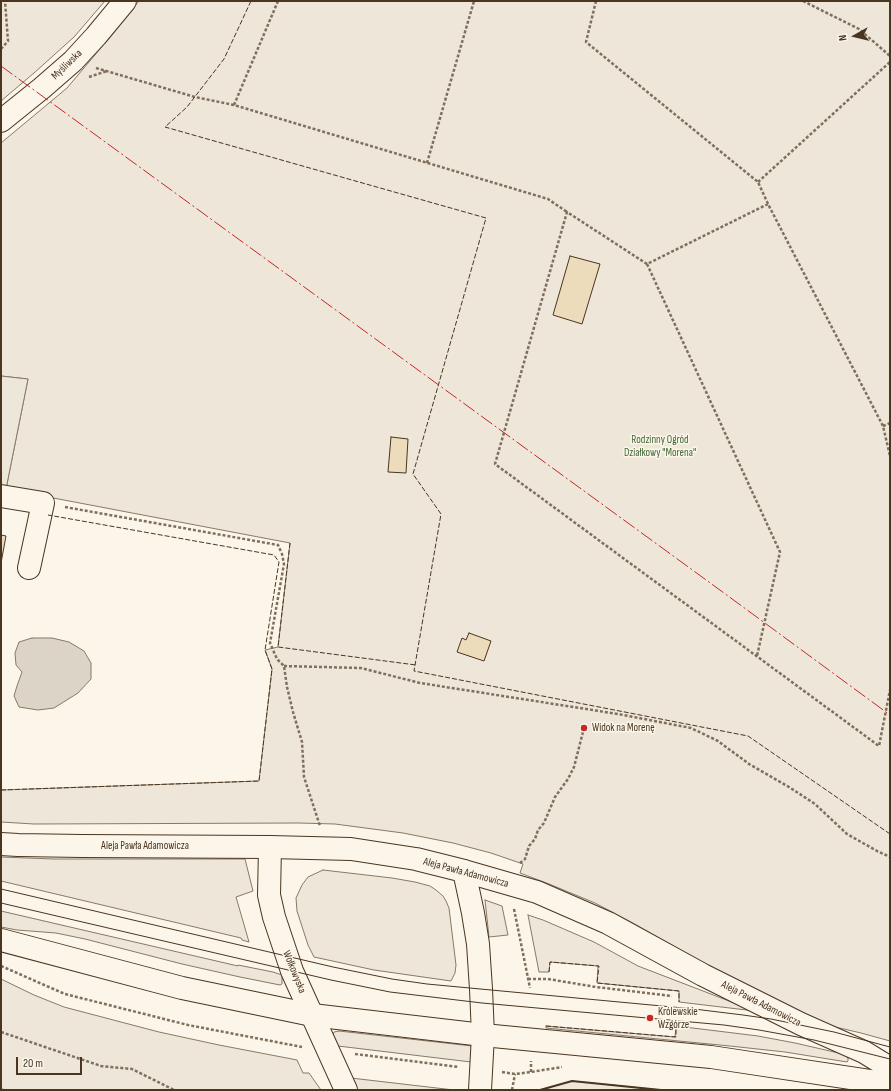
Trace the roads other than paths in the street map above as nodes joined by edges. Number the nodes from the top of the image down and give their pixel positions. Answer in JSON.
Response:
{"nodes":[{"id":1,"x":125,"y":1,"type":"edge"},
{"id":2,"x":1,"y":122,"type":"edge"},
{"id":3,"x":1,"y":496,"type":"edge"},
{"id":4,"x":29,"y":568,"type":"dead end"},
{"id":5,"x":1,"y":844,"type":"edge"},
{"id":6,"x":270,"y":847,"type":"junction"},
{"id":7,"x":464,"y":871,"type":"junction"},
{"id":8,"x":1,"y":940,"type":"edge"},
{"id":9,"x":312,"y":1015,"type":"junction"},
{"id":10,"x":483,"y":1035,"type":"junction"},
{"id":11,"x":890,"y":1068,"type":"edge"},
{"id":12,"x":890,"y":1084,"type":"edge"},
{"id":13,"x":346,"y":1090,"type":"edge"},
{"id":14,"x":480,"y":1090,"type":"edge"}],
"edges":[{"from":1,"to":2,"type":"main road","name":"Myśliwska"},
{"from":3,"to":4,"type":"main road"},
{"from":5,"to":6,"type":"main road","name":"Aleja Pawła Adamowicza"},
{"from":6,"to":7,"type":"main road","name":"Aleja Pawła Adamowicza"},
{"from":6,"to":9,"type":"main road","name":"Wołkowyska"},
{"from":7,"to":10,"type":"main road"},
{"from":7,"to":11,"type":"main road","name":"Aleja Pawła Adamowicza"},
{"from":8,"to":9,"type":"main road"},
{"from":9,"to":10,"type":"main road"},
{"from":9,"to":13,"type":"main road","name":"Wołkowyska"},
{"from":10,"to":12,"type":"main road"},
{"from":10,"to":14,"type":"main road"}]}
